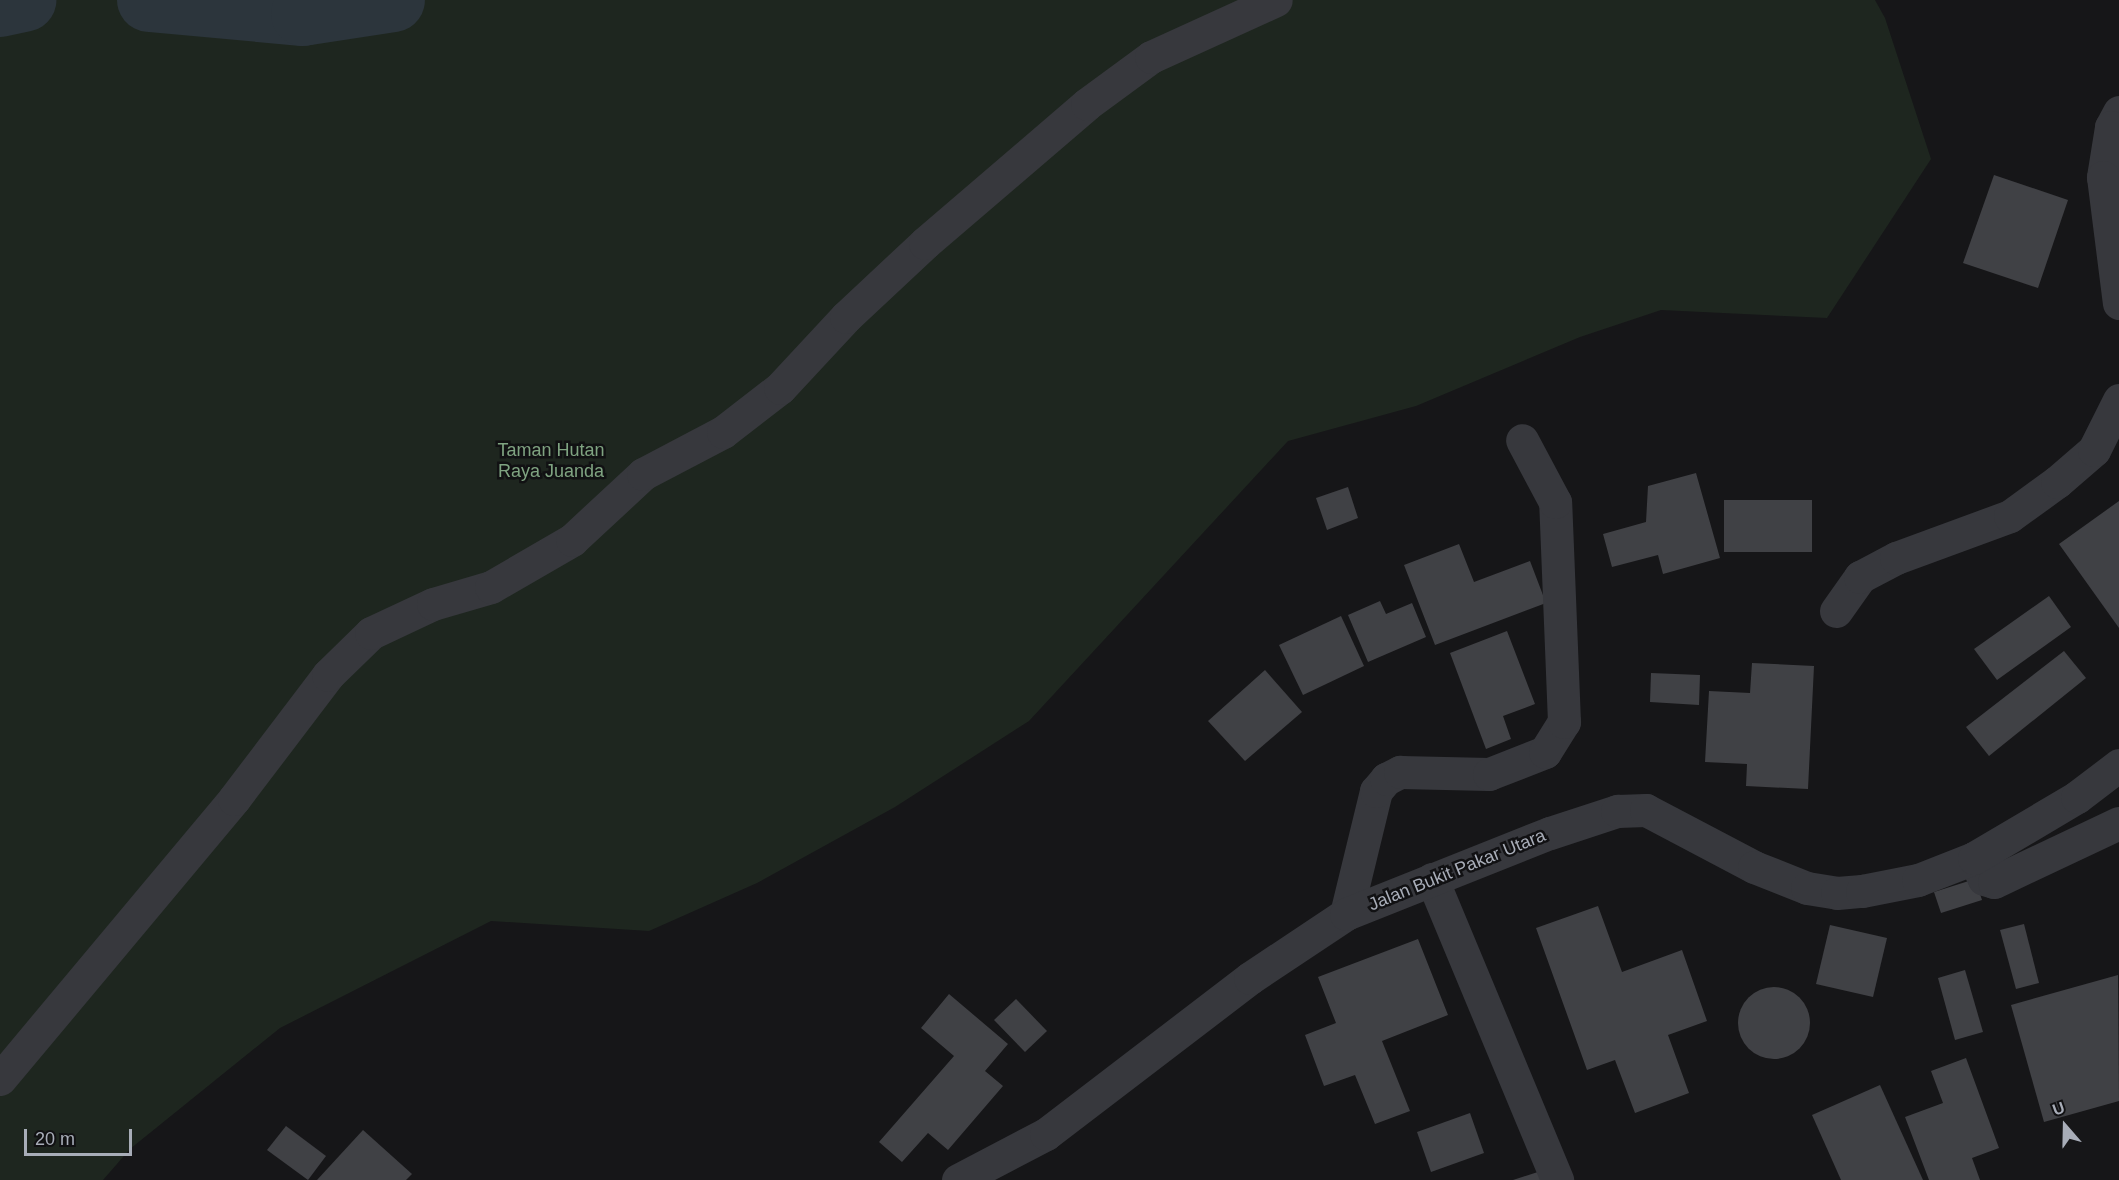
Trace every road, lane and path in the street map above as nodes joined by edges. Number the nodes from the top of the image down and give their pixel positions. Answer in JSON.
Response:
{"nodes":[{"id":1,"x":1276,"y":0,"type":"edge"},
{"id":2,"x":2119,"y":112,"type":"edge"},
{"id":3,"x":2119,"y":303,"type":"edge"},
{"id":4,"x":2119,"y":400,"type":"edge"},
{"id":5,"x":1522,"y":440,"type":"dead end"},
{"id":6,"x":1836,"y":611,"type":"dead end"},
{"id":7,"x":2119,"y":765,"type":"edge"},
{"id":8,"x":2119,"y":823,"type":"edge"},
{"id":9,"x":1974,"y":858,"type":"junction"},
{"id":10,"x":1432,"y":879,"type":"junction"},
{"id":11,"x":1346,"y":914,"type":"junction"},
{"id":12,"x":0,"y":1079,"type":"edge"},
{"id":13,"x":958,"y":1180,"type":"edge"},
{"id":14,"x":1557,"y":1180,"type":"edge"}],
"edges":[{"from":1,"to":12,"type":"street"},
{"from":2,"to":3,"type":"street"},
{"from":4,"to":6,"type":"street"},
{"from":5,"to":11,"type":"street"},
{"from":7,"to":9,"type":"street","name":"Jalan Bukit Pakar Utara"},
{"from":8,"to":9,"type":"street"},
{"from":9,"to":10,"type":"street","name":"Jalan Bukit Pakar Utara"},
{"from":10,"to":11,"type":"street","name":"Jalan Bukit Pakar Utara"},
{"from":10,"to":14,"type":"street"},
{"from":11,"to":13,"type":"street","name":"Jalan Bukit Pakar Utara"}]}
